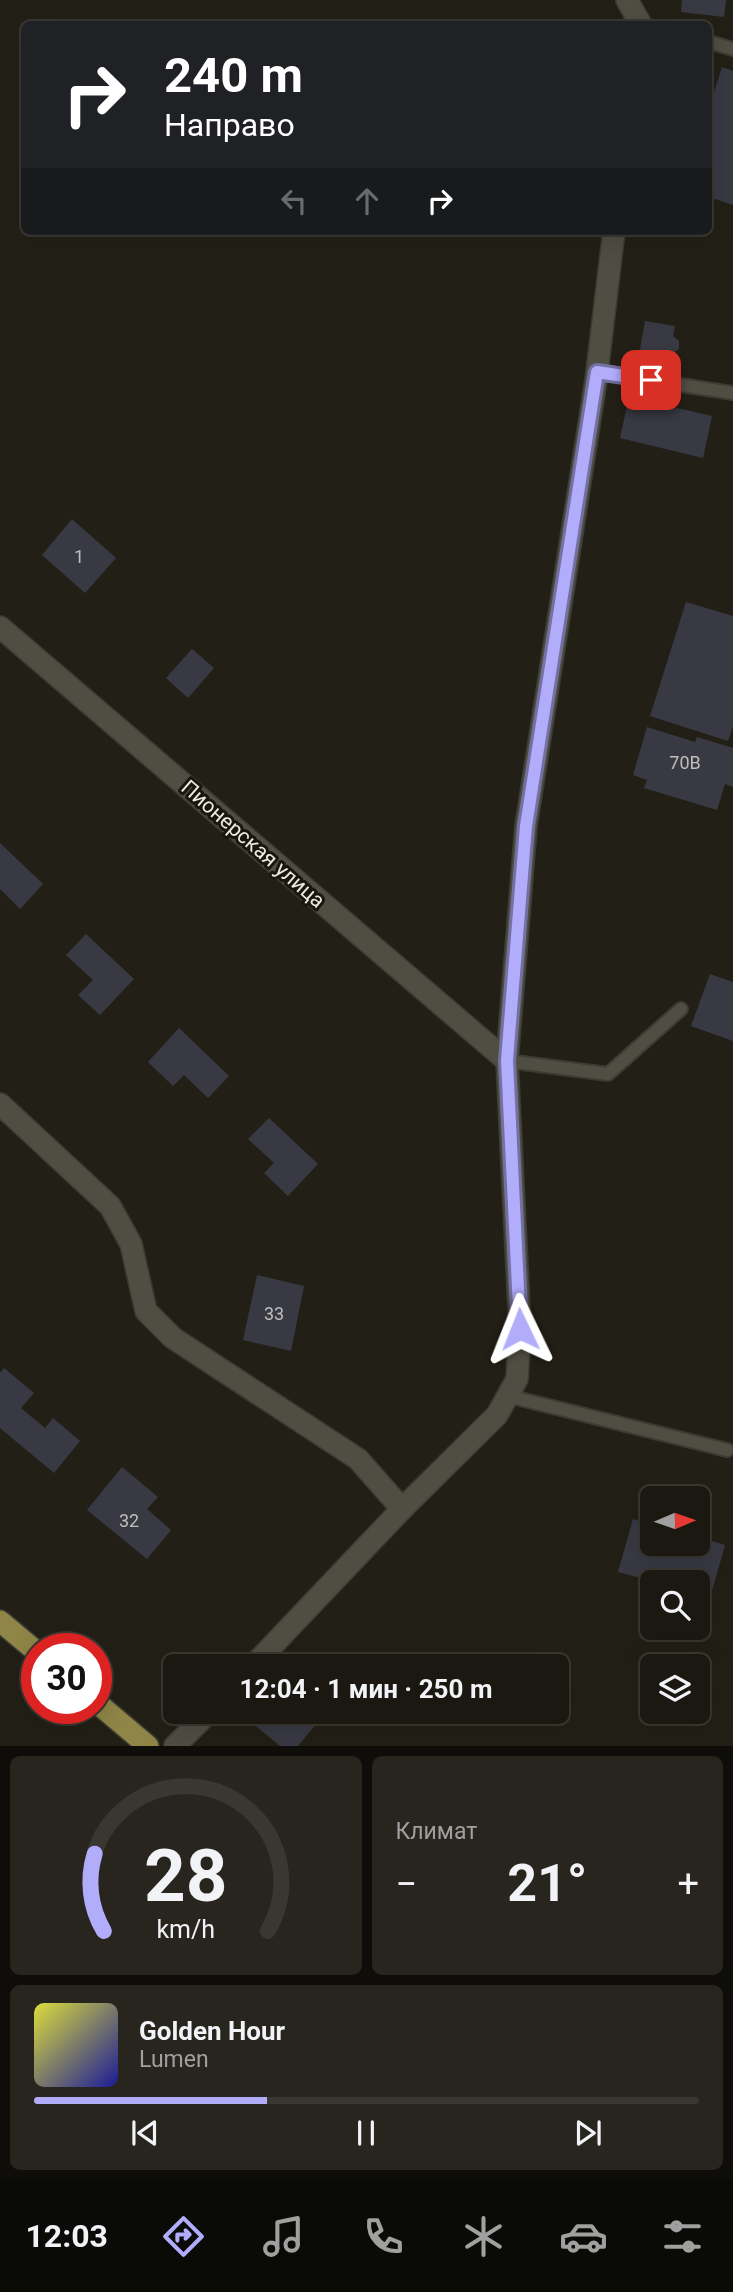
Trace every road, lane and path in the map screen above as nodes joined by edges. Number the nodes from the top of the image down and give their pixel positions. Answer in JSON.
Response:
{"nodes":[{"id":1,"x":627,"y":0,"type":"edge"},
{"id":2,"x":643,"y":0,"type":"edge"},
{"id":3,"x":640,"y":21,"type":"edge"},
{"id":4,"x":642,"y":21,"type":"edge"},
{"id":5,"x":712,"y":44,"type":"edge"},
{"id":6,"x":733,"y":50,"type":"edge"},
{"id":7,"x":614,"y":235,"type":"edge"},
{"id":8,"x":597,"y":372,"type":"junction"},
{"id":9,"x":733,"y":393,"type":"edge"},
{"id":10,"x":0,"y":627,"type":"edge"},
{"id":11,"x":681,"y":1009,"type":"dead end"},
{"id":12,"x":507,"y":1061,"type":"junction"},
{"id":13,"x":0,"y":1104,"type":"edge"},
{"id":14,"x":508,"y":1396,"type":"junction"},
{"id":15,"x":727,"y":1450,"type":"dead end"},
{"id":16,"x":402,"y":1510,"type":"junction"},
{"id":17,"x":0,"y":1621,"type":"edge"},
{"id":18,"x":21,"y":1639,"type":"edge"},
{"id":19,"x":264,"y":1654,"type":"edge"},
{"id":20,"x":112,"y":1715,"type":"edge"},
{"id":21,"x":197,"y":1724,"type":"edge"},
{"id":22,"x":149,"y":1746,"type":"edge"},
{"id":23,"x":175,"y":1746,"type":"edge"}],
"edges":[{"from":1,"to":3,"type":"street"},
{"from":2,"to":4,"type":"street"},
{"from":5,"to":6,"type":"lane"},
{"from":7,"to":8,"type":"street"},
{"from":8,"to":9,"type":"lane"},
{"from":8,"to":12,"type":"street"},
{"from":10,"to":12,"type":"street","name":"Пионерская улица"},
{"from":11,"to":12,"type":"lane"},
{"from":12,"to":14,"type":"street"},
{"from":13,"to":16,"type":"street"},
{"from":14,"to":15,"type":"lane"},
{"from":14,"to":16,"type":"street"},
{"from":16,"to":19,"type":"street"},
{"from":17,"to":18,"type":"main road"},
{"from":20,"to":22,"type":"main road"},
{"from":21,"to":23,"type":"street"}]}
